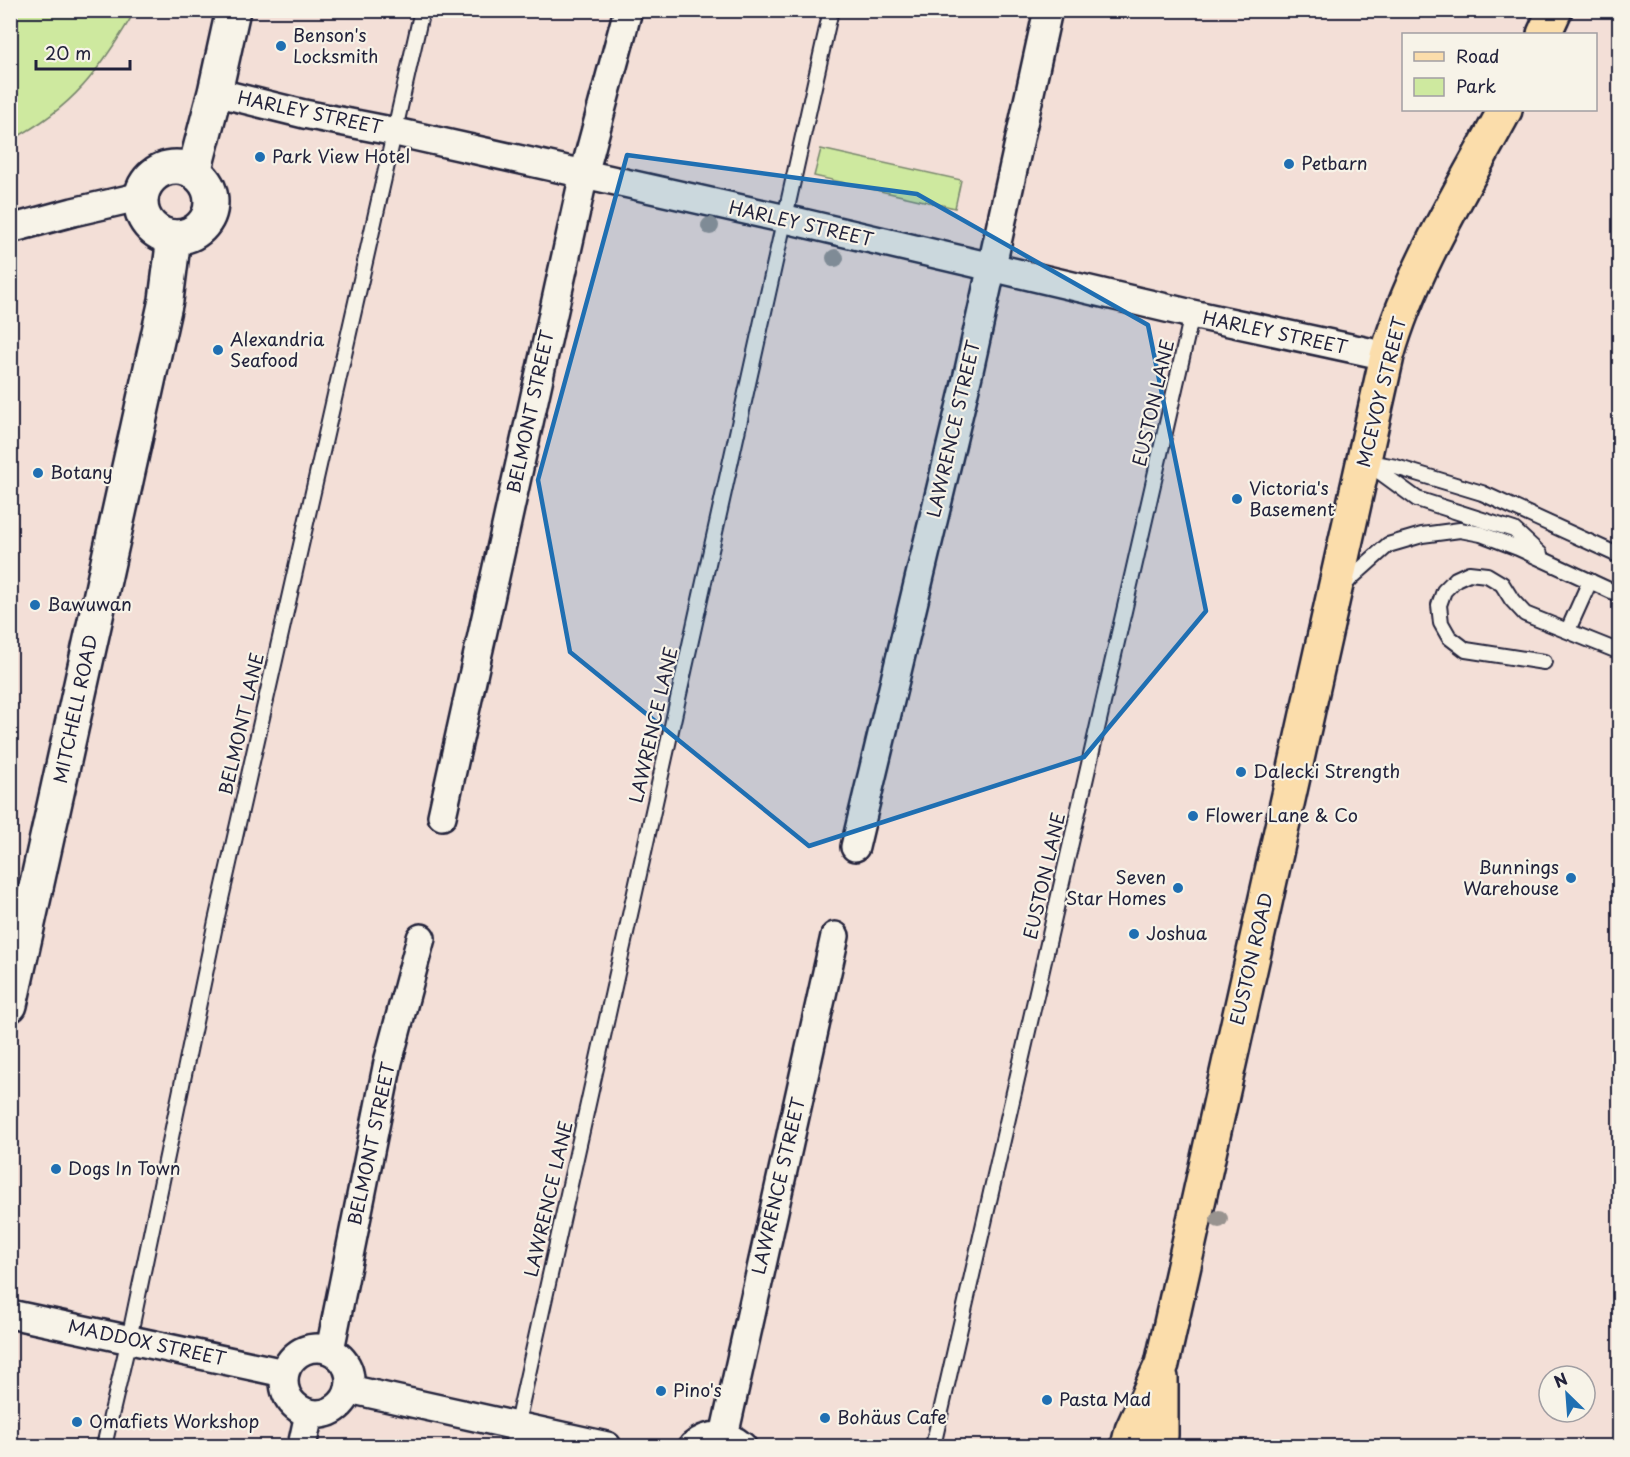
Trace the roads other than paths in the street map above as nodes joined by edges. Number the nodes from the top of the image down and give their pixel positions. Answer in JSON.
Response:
{"nodes":[{"id":1,"x":233,"y":10,"type":"edge"},
{"id":2,"x":422,"y":10,"type":"edge"},
{"id":3,"x":628,"y":10,"type":"edge"},
{"id":4,"x":831,"y":10,"type":"edge"},
{"id":5,"x":1048,"y":10,"type":"edge"},
{"id":6,"x":1555,"y":10,"type":"edge"},
{"id":7,"x":1544,"y":33,"type":"edge"},
{"id":8,"x":215,"y":92,"type":"junction"},
{"id":9,"x":1504,"y":111,"type":"edge"},
{"id":10,"x":396,"y":132,"type":"junction"},
{"id":11,"x":194,"y":172,"type":"junction"},
{"id":12,"x":584,"y":174,"type":"junction"},
{"id":13,"x":142,"y":196,"type":"junction"},
{"id":14,"x":786,"y":219,"type":"junction"},
{"id":15,"x":10,"y":229,"type":"edge"},
{"id":16,"x":174,"y":237,"type":"junction"},
{"id":17,"x":992,"y":268,"type":"junction"},
{"id":18,"x":1192,"y":314,"type":"junction"},
{"id":19,"x":1387,"y":356,"type":"junction"},
{"id":20,"x":1364,"y":461,"type":"junction"},
{"id":21,"x":1343,"y":553,"type":"joint"},
{"id":22,"x":1620,"y":556,"type":"edge"},
{"id":23,"x":1550,"y":563,"type":"junction"},
{"id":24,"x":1590,"y":581,"type":"junction"},
{"id":25,"x":1620,"y":595,"type":"edge"},
{"id":26,"x":1332,"y":602,"type":"junction"},
{"id":27,"x":1568,"y":630,"type":"junction"},
{"id":28,"x":1620,"y":652,"type":"edge"},
{"id":29,"x":1544,"y":662,"type":"dead end"},
{"id":30,"x":442,"y":816,"type":"dead end"},
{"id":31,"x":855,"y":847,"type":"dead end"},
{"id":32,"x":835,"y":936,"type":"dead end"},
{"id":33,"x":421,"y":938,"type":"dead end"},
{"id":34,"x":10,"y":1005,"type":"edge"},
{"id":35,"x":10,"y":1314,"type":"edge"},
{"id":36,"x":129,"y":1340,"type":"junction"},
{"id":37,"x":330,"y":1350,"type":"junction"},
{"id":38,"x":1162,"y":1364,"type":"junction"},
{"id":39,"x":284,"y":1373,"type":"junction"},
{"id":40,"x":349,"y":1389,"type":"junction"},
{"id":41,"x":309,"y":1414,"type":"junction"},
{"id":42,"x":514,"y":1436,"type":"edge"},
{"id":43,"x":733,"y":1441,"type":"edge"},
{"id":44,"x":104,"y":1446,"type":"edge"},
{"id":45,"x":302,"y":1446,"type":"edge"},
{"id":46,"x":607,"y":1446,"type":"edge"},
{"id":47,"x":693,"y":1446,"type":"edge"},
{"id":48,"x":933,"y":1446,"type":"edge"},
{"id":49,"x":1128,"y":1446,"type":"edge"},
{"id":50,"x":1159,"y":1446,"type":"edge"}],
"edges":[{"from":1,"to":8,"type":"street"},
{"from":2,"to":10,"type":"lane","name":"BELMONT LANE"},
{"from":3,"to":12,"type":"street","name":"BELMONT STREET"},
{"from":4,"to":14,"type":"lane","name":"LAWRENCE LANE"},
{"from":5,"to":17,"type":"street","name":"LAWRENCE STREET"},
{"from":6,"to":7,"type":"main road"},
{"from":8,"to":10,"type":"street","name":"HARLEY STREET"},
{"from":8,"to":11,"type":"street"},
{"from":9,"to":19,"type":"main road","name":"MCEVOY STREET"},
{"from":10,"to":12,"type":"street","name":"HARLEY STREET"},
{"from":10,"to":36,"type":"lane","name":"BELMONT LANE"},
{"from":11,"to":13,"type":"street"},
{"from":11,"to":16,"type":"street"},
{"from":12,"to":14,"type":"street","name":"HARLEY STREET"},
{"from":12,"to":30,"type":"street","name":"BELMONT STREET"},
{"from":13,"to":15,"type":"street"},
{"from":13,"to":16,"type":"street"},
{"from":14,"to":17,"type":"street","name":"HARLEY STREET"},
{"from":14,"to":42,"type":"lane","name":"LAWRENCE LANE"},
{"from":16,"to":34,"type":"street","name":"MITCHELL ROAD"},
{"from":17,"to":18,"type":"street","name":"HARLEY STREET"},
{"from":17,"to":31,"type":"street","name":"LAWRENCE STREET"},
{"from":18,"to":19,"type":"street","name":"HARLEY STREET"},
{"from":18,"to":48,"type":"lane","name":"EUSTON LANE"},
{"from":19,"to":20,"type":"main road","name":"MCEVOY STREET"},
{"from":20,"to":21,"type":"main road","name":"MCEVOY STREET"},
{"from":20,"to":22,"type":"lane"},
{"from":20,"to":23,"type":"lane"},
{"from":21,"to":26,"type":"main road","name":"EUSTON ROAD"},
{"from":23,"to":24,"type":"lane"},
{"from":23,"to":26,"type":"lane"},
{"from":24,"to":25,"type":"lane"},
{"from":24,"to":27,"type":"lane"},
{"from":26,"to":38,"type":"main road","name":"EUSTON ROAD"},
{"from":27,"to":28,"type":"lane"},
{"from":27,"to":29,"type":"lane"},
{"from":32,"to":43,"type":"street","name":"LAWRENCE STREET"},
{"from":33,"to":37,"type":"street","name":"BELMONT STREET"},
{"from":35,"to":36,"type":"street","name":"MADDOX STREET"},
{"from":36,"to":39,"type":"street","name":"MADDOX STREET"},
{"from":36,"to":44,"type":"lane","name":"BELMONT LANE"},
{"from":37,"to":39,"type":"street"},
{"from":37,"to":40,"type":"street"},
{"from":38,"to":49,"type":"main road","name":"EUSTON ROAD"},
{"from":38,"to":50,"type":"main road","name":"EUSTON ROAD"},
{"from":39,"to":41,"type":"street"},
{"from":40,"to":41,"type":"street"},
{"from":40,"to":42,"type":"street"},
{"from":41,"to":45,"type":"street"},
{"from":42,"to":46,"type":"street"},
{"from":43,"to":47,"type":"street"}]}
